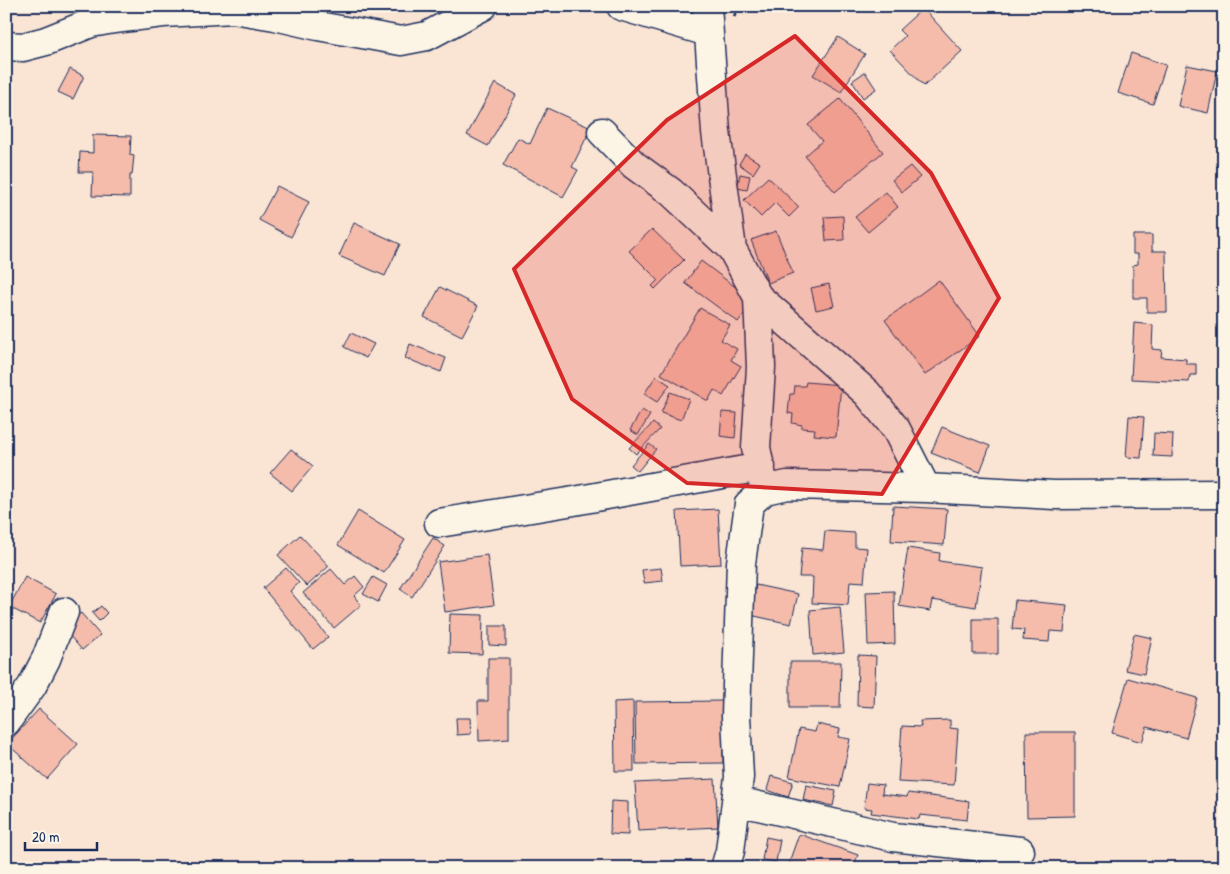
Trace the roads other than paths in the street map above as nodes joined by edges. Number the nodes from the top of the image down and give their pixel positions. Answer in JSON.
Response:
{"nodes":[{"id":1,"x":483,"y":6,"type":"edge"},
{"id":2,"x":621,"y":6,"type":"edge"},
{"id":3,"x":707,"y":19,"type":"edge"},
{"id":4,"x":6,"y":46,"type":"edge"},
{"id":5,"x":602,"y":132,"type":"dead end"},
{"id":6,"x":732,"y":249,"type":"junction"},
{"id":7,"x":758,"y":297,"type":"junction"},
{"id":8,"x":763,"y":479,"type":"junction"},
{"id":9,"x":926,"y":488,"type":"junction"},
{"id":10,"x":1224,"y":494,"type":"edge"},
{"id":11,"x":439,"y":523,"type":"dead end"},
{"id":12,"x":64,"y":612,"type":"dead end"},
{"id":13,"x":6,"y":722,"type":"edge"},
{"id":14,"x":737,"y":800,"type":"junction"},
{"id":15,"x":1020,"y":852,"type":"dead end"},
{"id":16,"x":725,"y":868,"type":"edge"}],
"edges":[{"from":1,"to":4,"type":"street"},
{"from":2,"to":3,"type":"street"},
{"from":3,"to":6,"type":"street"},
{"from":5,"to":6,"type":"street"},
{"from":6,"to":7,"type":"street"},
{"from":7,"to":8,"type":"street"},
{"from":7,"to":9,"type":"street"},
{"from":8,"to":9,"type":"street"},
{"from":8,"to":11,"type":"street"},
{"from":8,"to":14,"type":"street"},
{"from":9,"to":10,"type":"street"},
{"from":12,"to":13,"type":"street"},
{"from":14,"to":15,"type":"street"},
{"from":14,"to":16,"type":"street"}]}
